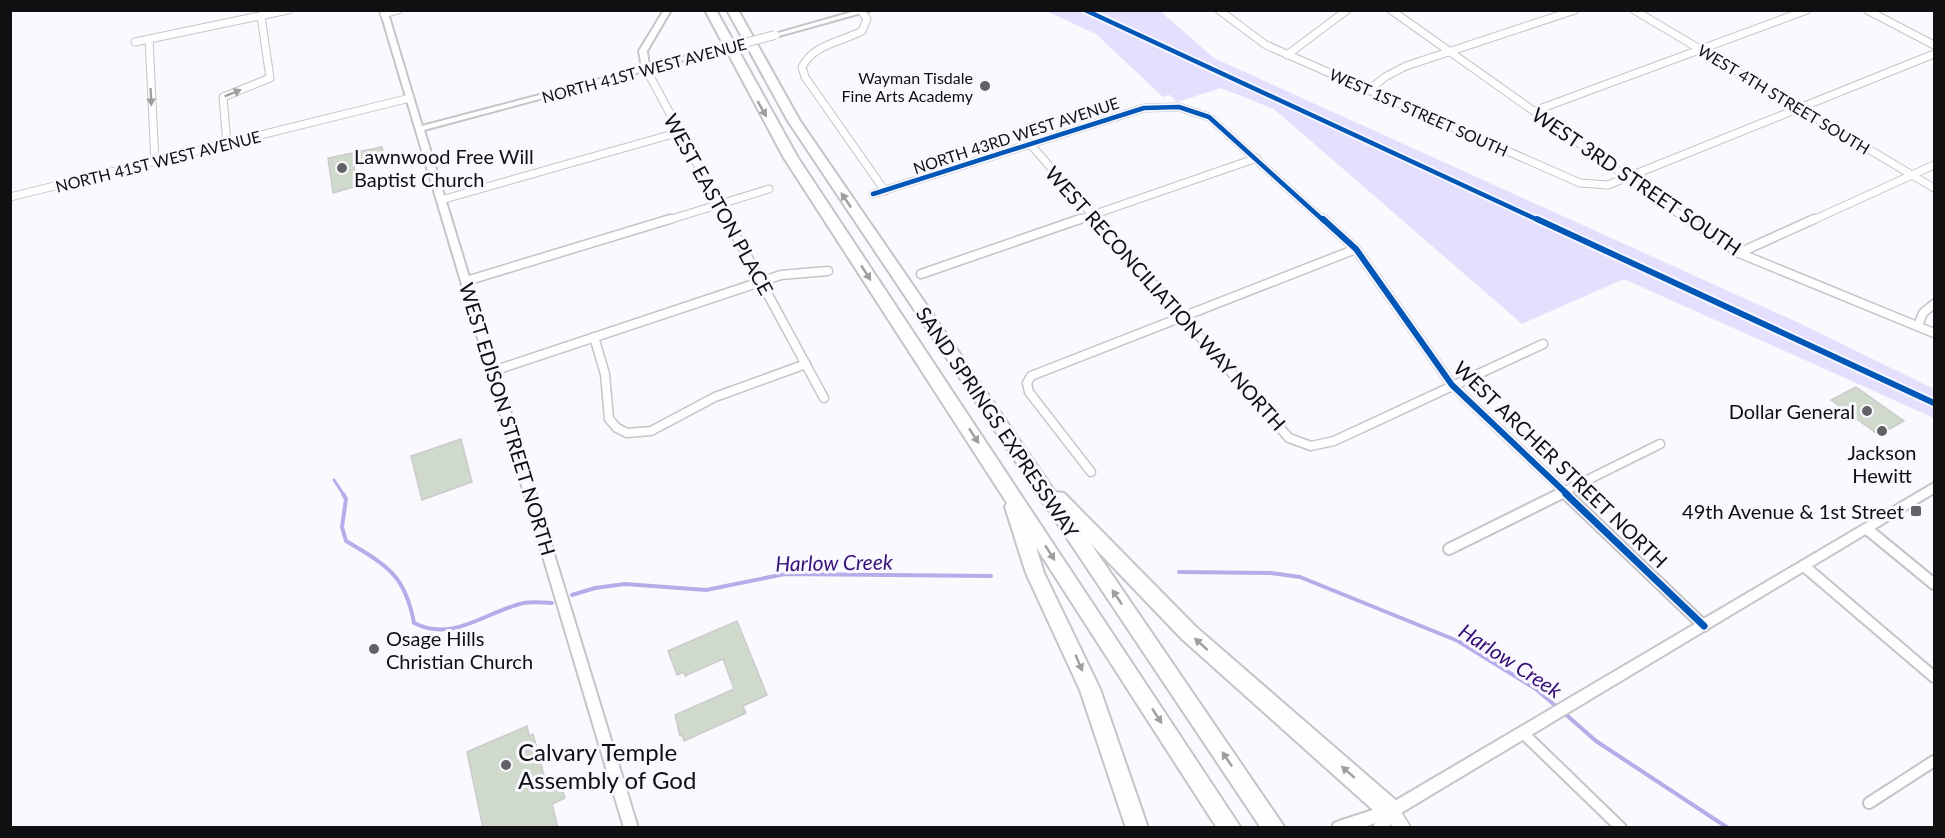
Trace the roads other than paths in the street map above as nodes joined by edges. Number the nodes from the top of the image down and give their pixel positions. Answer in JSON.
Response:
{"nodes":[{"id":1,"x":288,"y":10,"type":"edge"},
{"id":2,"x":398,"y":10,"type":"edge"},
{"id":3,"x":668,"y":10,"type":"edge"},
{"id":4,"x":710,"y":10,"type":"edge"},
{"id":5,"x":732,"y":10,"type":"edge"},
{"id":6,"x":1219,"y":10,"type":"edge"},
{"id":7,"x":1347,"y":10,"type":"edge"},
{"id":8,"x":1391,"y":10,"type":"edge"},
{"id":9,"x":1575,"y":10,"type":"edge"},
{"id":10,"x":1634,"y":10,"type":"edge"},
{"id":11,"x":1807,"y":10,"type":"edge"},
{"id":12,"x":1867,"y":10,"type":"edge"},
{"id":13,"x":866,"y":11,"type":"edge"},
{"id":14,"x":383,"y":12,"type":"edge"},
{"id":15,"x":261,"y":16,"type":"junction"},
{"id":16,"x":149,"y":39,"type":"junction"},
{"id":17,"x":135,"y":42,"type":"dead end"},
{"id":18,"x":1935,"y":45,"type":"edge"},
{"id":19,"x":1700,"y":49,"type":"junction"},
{"id":20,"x":1450,"y":52,"type":"junction"},
{"id":21,"x":1935,"y":54,"type":"edge"},
{"id":22,"x":1287,"y":55,"type":"junction"},
{"id":23,"x":646,"y":69,"type":"junction"},
{"id":24,"x":1369,"y":90,"type":"junction"},
{"id":25,"x":410,"y":99,"type":"junction"},
{"id":26,"x":1168,"y":106,"type":"joint"},
{"id":27,"x":1800,"y":108,"type":"junction"},
{"id":28,"x":1534,"y":111,"type":"junction"},
{"id":29,"x":420,"y":129,"type":"junction"},
{"id":30,"x":680,"y":132,"type":"junction"},
{"id":31,"x":227,"y":144,"type":"junction"},
{"id":32,"x":1030,"y":144,"type":"junction"},
{"id":33,"x":1257,"y":158,"type":"junction"},
{"id":34,"x":155,"y":162,"type":"junction"},
{"id":35,"x":1935,"y":165,"type":"edge"},
{"id":36,"x":1912,"y":175,"type":"junction"},
{"id":37,"x":1628,"y":178,"type":"junction"},
{"id":38,"x":1935,"y":188,"type":"edge"},
{"id":39,"x":769,"y":189,"type":"dead end"},
{"id":40,"x":885,"y":190,"type":"junction"},
{"id":41,"x":873,"y":194,"type":"dead end"},
{"id":42,"x":10,"y":197,"type":"edge"},
{"id":43,"x":441,"y":200,"type":"junction"},
{"id":44,"x":719,"y":204,"type":"junction"},
{"id":45,"x":1092,"y":215,"type":"junction"},
{"id":46,"x":1356,"y":249,"type":"junction"},
{"id":47,"x":1739,"y":253,"type":"junction"},
{"id":48,"x":828,"y":271,"type":"dead end"},
{"id":49,"x":921,"y":274,"type":"dead end"},
{"id":50,"x":466,"y":281,"type":"junction"},
{"id":51,"x":761,"y":281,"type":"junction"},
{"id":52,"x":1935,"y":304,"type":"edge"},
{"id":53,"x":1182,"y":316,"type":"junction"},
{"id":54,"x":1918,"y":326,"type":"junction"},
{"id":55,"x":1935,"y":333,"type":"edge"},
{"id":56,"x":594,"y":337,"type":"junction"},
{"id":57,"x":1543,"y":344,"type":"dead end"},
{"id":58,"x":806,"y":364,"type":"junction"},
{"id":59,"x":493,"y":372,"type":"junction"},
{"id":60,"x":1452,"y":385,"type":"junction"},
{"id":61,"x":824,"y":398,"type":"dead end"},
{"id":62,"x":1660,"y":444,"type":"dead end"},
{"id":63,"x":1090,"y":472,"type":"dead end"},
{"id":64,"x":1033,"y":474,"type":"junction"},
{"id":65,"x":1007,"y":486,"type":"junction"},
{"id":66,"x":1935,"y":488,"type":"edge"},
{"id":67,"x":1564,"y":493,"type":"junction"},
{"id":68,"x":1867,"y":529,"type":"junction"},
{"id":69,"x":1449,"y":549,"type":"dead end"},
{"id":70,"x":1804,"y":566,"type":"junction"},
{"id":71,"x":1935,"y":584,"type":"edge"},
{"id":72,"x":1704,"y":626,"type":"junction"},
{"id":73,"x":1935,"y":677,"type":"edge"},
{"id":74,"x":1529,"y":731,"type":"junction"},
{"id":75,"x":1935,"y":761,"type":"edge"},
{"id":76,"x":1869,"y":803,"type":"dead end"},
{"id":77,"x":1392,"y":822,"type":"edge"},
{"id":78,"x":1229,"y":826,"type":"edge"},
{"id":79,"x":631,"y":828,"type":"edge"},
{"id":80,"x":1137,"y":828,"type":"edge"},
{"id":81,"x":1274,"y":828,"type":"edge"},
{"id":82,"x":1340,"y":828,"type":"edge"},
{"id":83,"x":1621,"y":828,"type":"edge"}],
"edges":[{"from":1,"to":15,"type":"street"},
{"from":2,"to":14,"type":"street"},
{"from":3,"to":23,"type":"street"},
{"from":4,"to":65,"type":"highway","name":"SAND SPRINGS EXPRESSWAY","one_way":true},
{"from":64,"to":5,"type":"highway","name":"SAND SPRINGS EXPRESSWAY","one_way":true},
{"from":6,"to":22,"type":"street","name":"WEST 1ST STREET SOUTH"},
{"from":7,"to":22,"type":"street"},
{"from":8,"to":20,"type":"street","name":"WEST 3RD STREET SOUTH"},
{"from":9,"to":20,"type":"street"},
{"from":10,"to":19,"type":"street","name":"WEST 4TH STREET SOUTH"},
{"from":11,"to":19,"type":"street"},
{"from":12,"to":18,"type":"street"},
{"from":13,"to":23,"type":"street","name":"NORTH 41ST WEST AVENUE","bridge":true},
{"from":13,"to":40,"type":"street"},
{"from":14,"to":25,"type":"street","name":"WEST EDISON STREET NORTH"},
{"from":15,"to":16,"type":"street"},
{"from":31,"to":15,"type":"street","one_way":true},
{"from":16,"to":17,"type":"street"},
{"from":16,"to":34,"type":"street","one_way":true},
{"from":19,"to":27,"type":"street","name":"WEST 4TH STREET SOUTH"},
{"from":19,"to":28,"type":"street"},
{"from":20,"to":24,"type":"street"},
{"from":20,"to":28,"type":"street","name":"WEST 3RD STREET SOUTH"},
{"from":21,"to":27,"type":"street","name":"WEST 1ST STREET SOUTH"},
{"from":22,"to":24,"type":"street","name":"WEST 1ST STREET SOUTH"},
{"from":23,"to":29,"type":"street","name":"NORTH 41ST WEST AVENUE"},
{"from":23,"to":30,"type":"street","name":"WEST EASTON PLACE"},
{"from":24,"to":37,"type":"street","name":"WEST 1ST STREET SOUTH"},
{"from":25,"to":29,"type":"street","name":"WEST EDISON STREET NORTH"},
{"from":25,"to":31,"type":"street","name":"NORTH 41ST WEST AVENUE"},
{"from":26,"to":32,"type":"street","name":"NORTH 43RD WEST AVENUE"},
{"from":26,"to":33,"type":"street","name":"WEST ARCHER STREET NORTH"},
{"from":27,"to":36,"type":"street","name":"WEST 4TH STREET SOUTH"},
{"from":27,"to":37,"type":"street","name":"WEST 1ST STREET SOUTH"},
{"from":28,"to":37,"type":"street","name":"WEST 3RD STREET SOUTH"},
{"from":29,"to":43,"type":"street","name":"WEST EDISON STREET NORTH"},
{"from":30,"to":43,"type":"street"},
{"from":30,"to":44,"type":"street","name":"WEST EASTON PLACE"},
{"from":31,"to":34,"type":"street","name":"NORTH 41ST WEST AVENUE"},
{"from":32,"to":40,"type":"street","name":"NORTH 43RD WEST AVENUE"},
{"from":32,"to":45,"type":"street","name":"WEST RECONCILIATION WAY NORTH"},
{"from":33,"to":45,"type":"street"},
{"from":33,"to":46,"type":"street","name":"WEST ARCHER STREET NORTH"},
{"from":34,"to":42,"type":"street","name":"NORTH 41ST WEST AVENUE"},
{"from":35,"to":36,"type":"street"},
{"from":36,"to":38,"type":"street","name":"WEST 4TH STREET SOUTH"},
{"from":36,"to":47,"type":"street"},
{"from":37,"to":47,"type":"street","name":"WEST 3RD STREET SOUTH"},
{"from":39,"to":44,"type":"street"},
{"from":40,"to":41,"type":"street","name":"NORTH 43RD WEST AVENUE"},
{"from":43,"to":50,"type":"street","name":"WEST EDISON STREET NORTH"},
{"from":44,"to":50,"type":"street"},
{"from":44,"to":51,"type":"street","name":"WEST EASTON PLACE"},
{"from":45,"to":49,"type":"street"},
{"from":45,"to":53,"type":"street","name":"WEST RECONCILIATION WAY NORTH"},
{"from":46,"to":53,"type":"street"},
{"from":46,"to":60,"type":"street","name":"WEST ARCHER STREET NORTH"},
{"from":47,"to":54,"type":"street","name":"WEST 3RD STREET SOUTH"},
{"from":48,"to":51,"type":"street"},
{"from":50,"to":59,"type":"street","name":"WEST EDISON STREET NORTH"},
{"from":51,"to":56,"type":"street"},
{"from":51,"to":58,"type":"street","name":"WEST EASTON PLACE"},
{"from":52,"to":54,"type":"street"},
{"from":53,"to":60,"type":"street","name":"WEST RECONCILIATION WAY NORTH"},
{"from":53,"to":63,"type":"street"},
{"from":54,"to":55,"type":"street","name":"WEST 3RD STREET SOUTH"},
{"from":56,"to":58,"type":"street"},
{"from":56,"to":59,"type":"street"},
{"from":57,"to":60,"type":"street"},
{"from":58,"to":61,"type":"street","name":"WEST EASTON PLACE"},
{"from":59,"to":79,"type":"street","name":"WEST EDISON STREET NORTH"},
{"from":60,"to":67,"type":"street","name":"WEST ARCHER STREET NORTH"},
{"from":62,"to":67,"type":"street"},
{"from":77,"to":64,"type":"highway","one_way":true},
{"from":81,"to":64,"type":"highway","name":"SAND SPRINGS EXPRESSWAY","one_way":true},
{"from":65,"to":78,"type":"highway","name":"SAND SPRINGS EXPRESSWAY","one_way":true},
{"from":65,"to":80,"type":"highway","one_way":true},
{"from":66,"to":68,"type":"street"},
{"from":67,"to":69,"type":"street"},
{"from":67,"to":72,"type":"street","name":"WEST ARCHER STREET NORTH"},
{"from":68,"to":70,"type":"street"},
{"from":68,"to":71,"type":"street"},
{"from":70,"to":72,"type":"street"},
{"from":70,"to":73,"type":"street"},
{"from":72,"to":74,"type":"street"},
{"from":74,"to":77,"type":"street"},
{"from":74,"to":83,"type":"street"},
{"from":75,"to":76,"type":"street"},
{"from":77,"to":82,"type":"street"}]}
